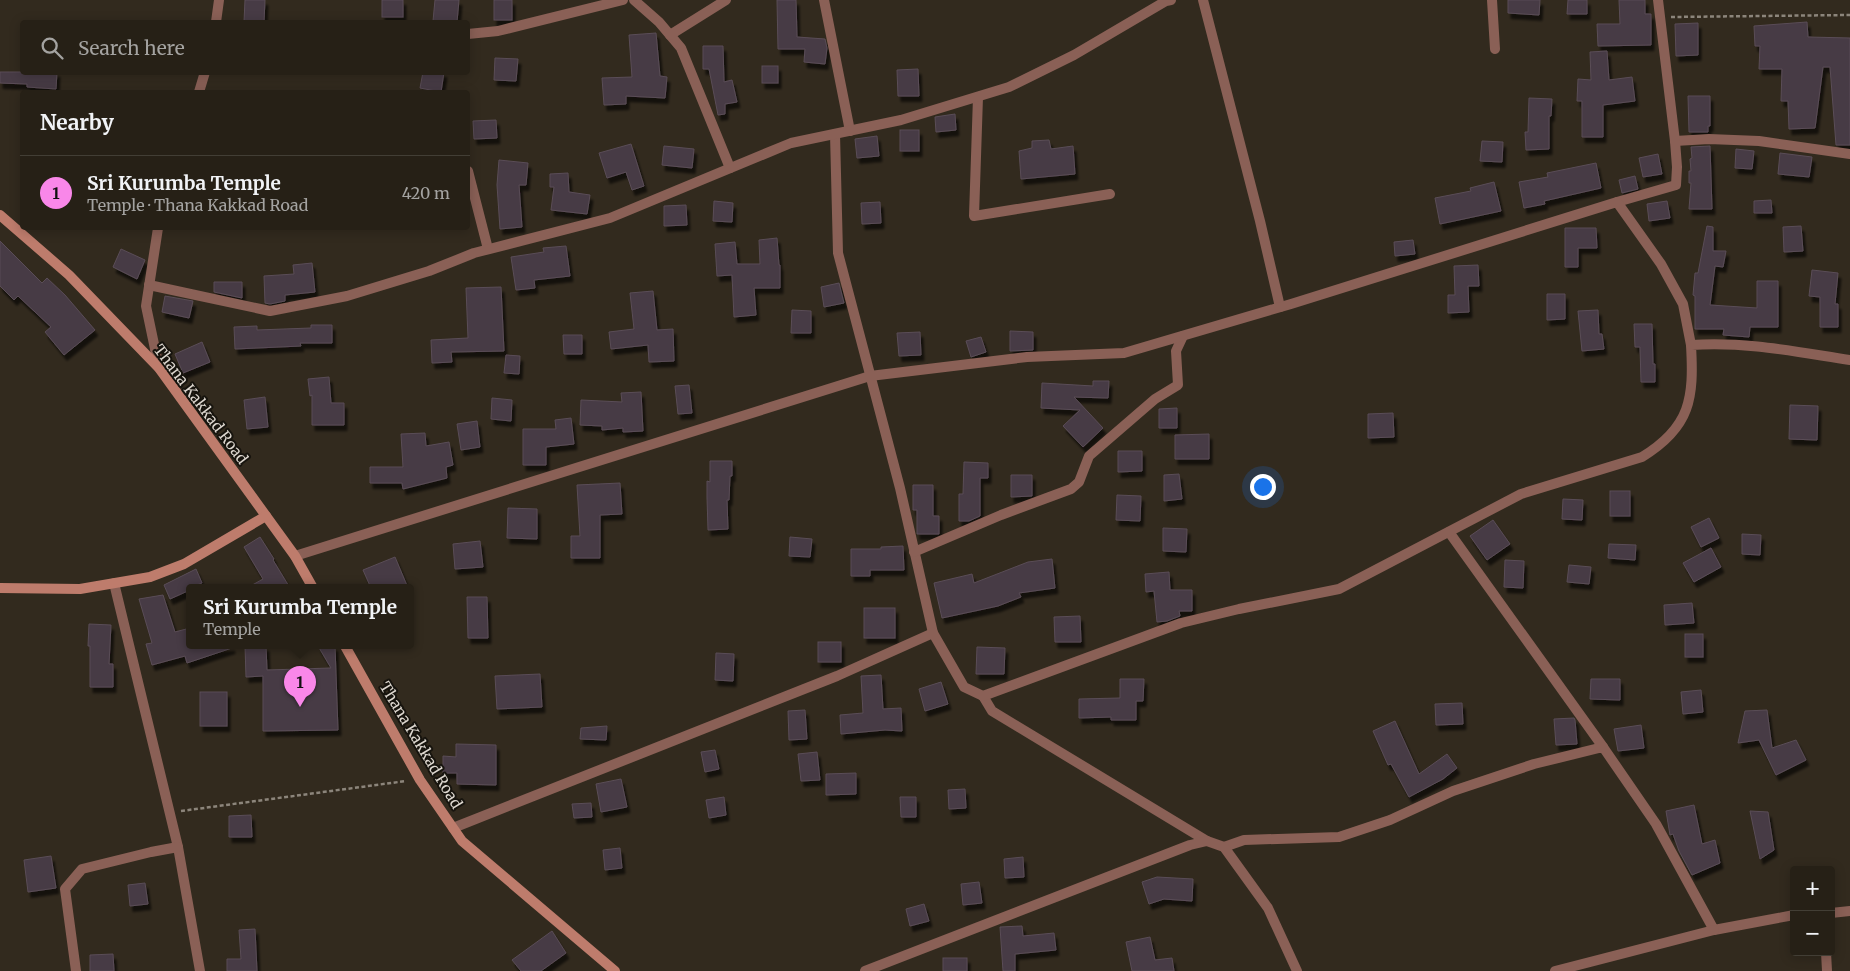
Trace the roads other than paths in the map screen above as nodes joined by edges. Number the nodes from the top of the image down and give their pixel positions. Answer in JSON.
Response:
{"nodes":[{"id":1,"x":219,"y":0,"type":"edge"},
{"id":2,"x":622,"y":0,"type":"edge"},
{"id":3,"x":634,"y":0,"type":"edge"},
{"id":4,"x":726,"y":0,"type":"edge"},
{"id":5,"x":824,"y":0,"type":"edge"},
{"id":6,"x":1171,"y":0,"type":"edge"},
{"id":7,"x":1202,"y":0,"type":"edge"},
{"id":8,"x":1492,"y":0,"type":"edge"},
{"id":9,"x":1658,"y":0,"type":"edge"},
{"id":10,"x":216,"y":20,"type":"edge"},
{"id":11,"x":470,"y":34,"type":"edge"},
{"id":12,"x":670,"y":35,"type":"junction"},
{"id":13,"x":1495,"y":49,"type":"dead end"},
{"id":14,"x":204,"y":75,"type":"edge"},
{"id":15,"x":200,"y":90,"type":"edge"},
{"id":16,"x":978,"y":97,"type":"junction"},
{"id":17,"x":850,"y":131,"type":"junction"},
{"id":18,"x":835,"y":134,"type":"junction"},
{"id":19,"x":1675,"y":141,"type":"junction"},
{"id":20,"x":1850,"y":154,"type":"edge"},
{"id":21,"x":730,"y":168,"type":"junction"},
{"id":22,"x":470,"y":179,"type":"edge"},
{"id":23,"x":1110,"y":194,"type":"dead end"},
{"id":24,"x":1617,"y":202,"type":"junction"},
{"id":25,"x":0,"y":215,"type":"edge"},
{"id":26,"x":158,"y":230,"type":"edge"},
{"id":27,"x":488,"y":249,"type":"junction"},
{"id":28,"x":149,"y":286,"type":"junction"},
{"id":29,"x":1280,"y":307,"type":"junction"},
{"id":30,"x":1183,"y":336,"type":"junction"},
{"id":31,"x":1691,"y":345,"type":"junction"},
{"id":32,"x":1850,"y":360,"type":"edge"},
{"id":33,"x":159,"y":368,"type":"junction"},
{"id":34,"x":870,"y":376,"type":"junction"},
{"id":35,"x":266,"y":516,"type":"junction"},
{"id":36,"x":1449,"y":532,"type":"junction"},
{"id":37,"x":914,"y":552,"type":"junction"},
{"id":38,"x":295,"y":556,"type":"junction"},
{"id":39,"x":114,"y":583,"type":"junction"},
{"id":40,"x":311,"y":584,"type":"edge"},
{"id":41,"x":0,"y":588,"type":"edge"},
{"id":42,"x":933,"y":633,"type":"junction"},
{"id":43,"x":347,"y":649,"type":"edge"},
{"id":44,"x":984,"y":696,"type":"junction"},
{"id":45,"x":1603,"y":747,"type":"junction"},
{"id":46,"x":453,"y":828,"type":"junction"},
{"id":47,"x":1207,"y":841,"type":"junction"},
{"id":48,"x":178,"y":847,"type":"junction"},
{"id":49,"x":1224,"y":847,"type":"junction"},
{"id":50,"x":1850,"y":911,"type":"edge"},
{"id":51,"x":1835,"y":913,"type":"edge"},
{"id":52,"x":1790,"y":916,"type":"edge"},
{"id":53,"x":1714,"y":930,"type":"junction"},
{"id":54,"x":1826,"y":956,"type":"edge"},
{"id":55,"x":76,"y":971,"type":"edge"},
{"id":56,"x":200,"y":971,"type":"edge"},
{"id":57,"x":615,"y":971,"type":"edge"},
{"id":58,"x":865,"y":971,"type":"edge"},
{"id":59,"x":1297,"y":971,"type":"edge"},
{"id":60,"x":1555,"y":971,"type":"edge"},
{"id":61,"x":1827,"y":971,"type":"edge"}],
"edges":[{"from":1,"to":10,"type":"street"},
{"from":2,"to":11,"type":"street"},
{"from":3,"to":12,"type":"street"},
{"from":4,"to":12,"type":"street"},
{"from":5,"to":17,"type":"street"},
{"from":6,"to":16,"type":"street"},
{"from":7,"to":29,"type":"street"},
{"from":8,"to":13,"type":"street"},
{"from":9,"to":19,"type":"street"},
{"from":12,"to":21,"type":"street"},
{"from":14,"to":15,"type":"street"},
{"from":16,"to":17,"type":"street"},
{"from":16,"to":23,"type":"street"},
{"from":17,"to":18,"type":"street"},
{"from":18,"to":21,"type":"street"},
{"from":18,"to":34,"type":"street"},
{"from":19,"to":20,"type":"street"},
{"from":19,"to":24,"type":"street"},
{"from":21,"to":27,"type":"street"},
{"from":22,"to":27,"type":"street"},
{"from":24,"to":29,"type":"street"},
{"from":24,"to":31,"type":"street"},
{"from":25,"to":33,"type":"main road","name":"Thana Kakkad Road"},
{"from":26,"to":28,"type":"street"},
{"from":27,"to":28,"type":"street"},
{"from":28,"to":33,"type":"street"},
{"from":29,"to":30,"type":"street"},
{"from":30,"to":34,"type":"street"},
{"from":30,"to":37,"type":"street"},
{"from":31,"to":32,"type":"street"},
{"from":31,"to":36,"type":"street"},
{"from":33,"to":35,"type":"main road","name":"Thana Kakkad Road"},
{"from":34,"to":37,"type":"street"},
{"from":34,"to":38,"type":"street"},
{"from":35,"to":38,"type":"main road","name":"Thana Kakkad Road"},
{"from":35,"to":39,"type":"main road"},
{"from":36,"to":44,"type":"street"},
{"from":36,"to":45,"type":"street"},
{"from":37,"to":42,"type":"street"},
{"from":38,"to":40,"type":"main road","name":"Thana Kakkad Road"},
{"from":39,"to":41,"type":"main road"},
{"from":39,"to":48,"type":"street"},
{"from":42,"to":44,"type":"street"},
{"from":42,"to":46,"type":"street"},
{"from":43,"to":46,"type":"main road","name":"Thana Kakkad Road"},
{"from":44,"to":47,"type":"street"},
{"from":45,"to":49,"type":"street"},
{"from":45,"to":53,"type":"street"},
{"from":46,"to":57,"type":"main road","name":"Thana Kakkad Road"},
{"from":47,"to":49,"type":"street"},
{"from":47,"to":58,"type":"street"},
{"from":48,"to":55,"type":"street"},
{"from":48,"to":56,"type":"street"},
{"from":49,"to":59,"type":"street"},
{"from":50,"to":51,"type":"street"},
{"from":52,"to":53,"type":"street"},
{"from":53,"to":60,"type":"street"},
{"from":54,"to":61,"type":"street"}]}
